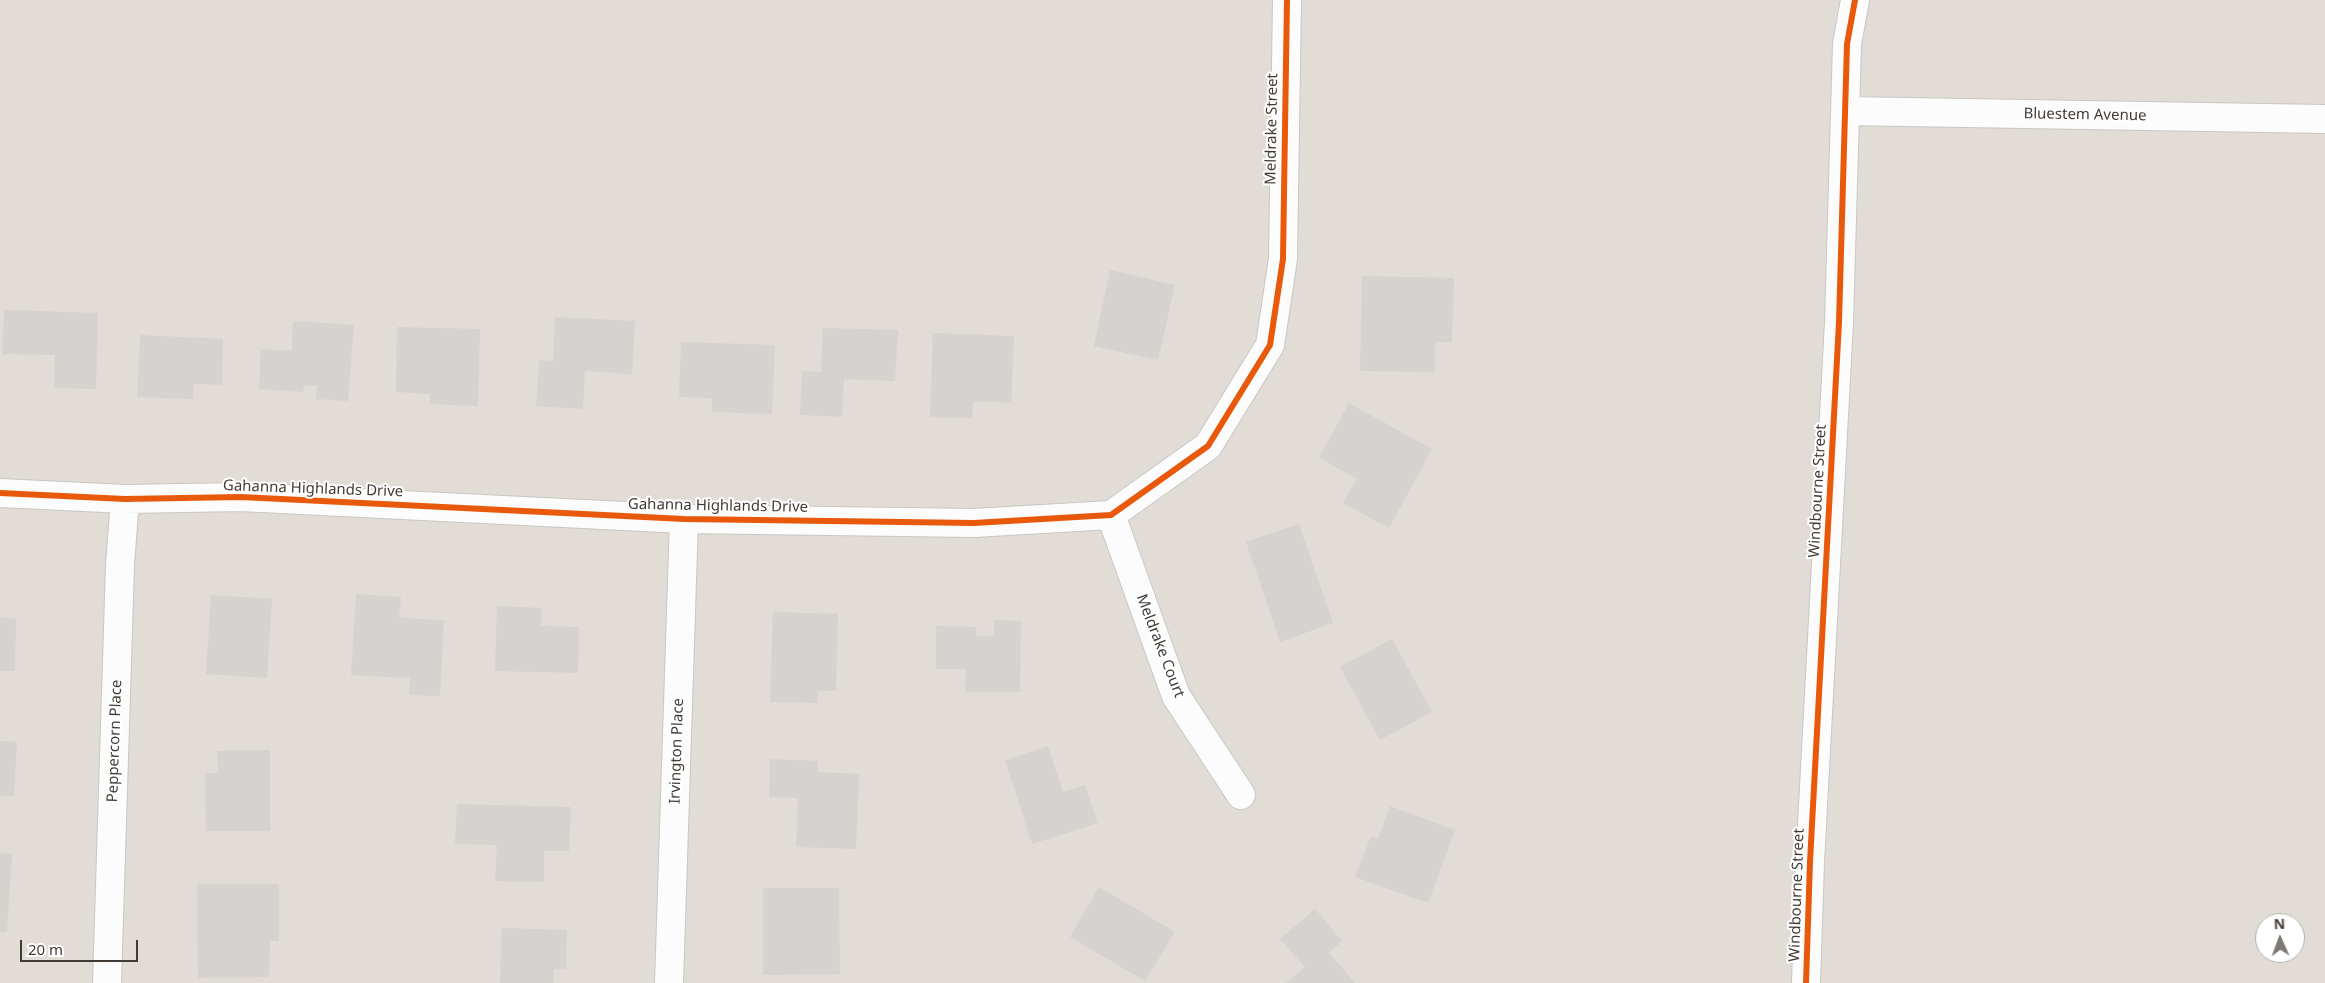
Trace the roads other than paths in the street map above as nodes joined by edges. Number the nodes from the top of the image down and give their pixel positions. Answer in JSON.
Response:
{"nodes":[{"id":1,"x":1287,"y":0,"type":"edge"},
{"id":2,"x":1855,"y":0,"type":"edge"},
{"id":3,"x":1844,"y":111,"type":"junction"},
{"id":4,"x":2325,"y":119,"type":"edge"},
{"id":5,"x":0,"y":493,"type":"edge"},
{"id":6,"x":125,"y":499,"type":"junction"},
{"id":7,"x":1112,"y":515,"type":"junction"},
{"id":8,"x":684,"y":519,"type":"junction"},
{"id":9,"x":1241,"y":795,"type":"dead end"},
{"id":10,"x":107,"y":983,"type":"edge"},
{"id":11,"x":669,"y":983,"type":"edge"},
{"id":12,"x":1806,"y":983,"type":"edge"}],
"edges":[{"from":1,"to":7,"type":"street","name":"Meldrake Street"},
{"from":2,"to":3,"type":"street","name":"Windbourne Street"},
{"from":3,"to":4,"type":"street","name":"Bluestem Avenue"},
{"from":3,"to":12,"type":"street","name":"Windbourne Street"},
{"from":5,"to":6,"type":"street","name":"Gahanna Highlands Drive"},
{"from":6,"to":8,"type":"street","name":"Gahanna Highlands Drive"},
{"from":6,"to":10,"type":"street","name":"Peppercorn Place"},
{"from":7,"to":8,"type":"street","name":"Gahanna Highlands Drive"},
{"from":7,"to":9,"type":"street","name":"Meldrake Court"},
{"from":8,"to":11,"type":"street","name":"Irvington Place"}]}
